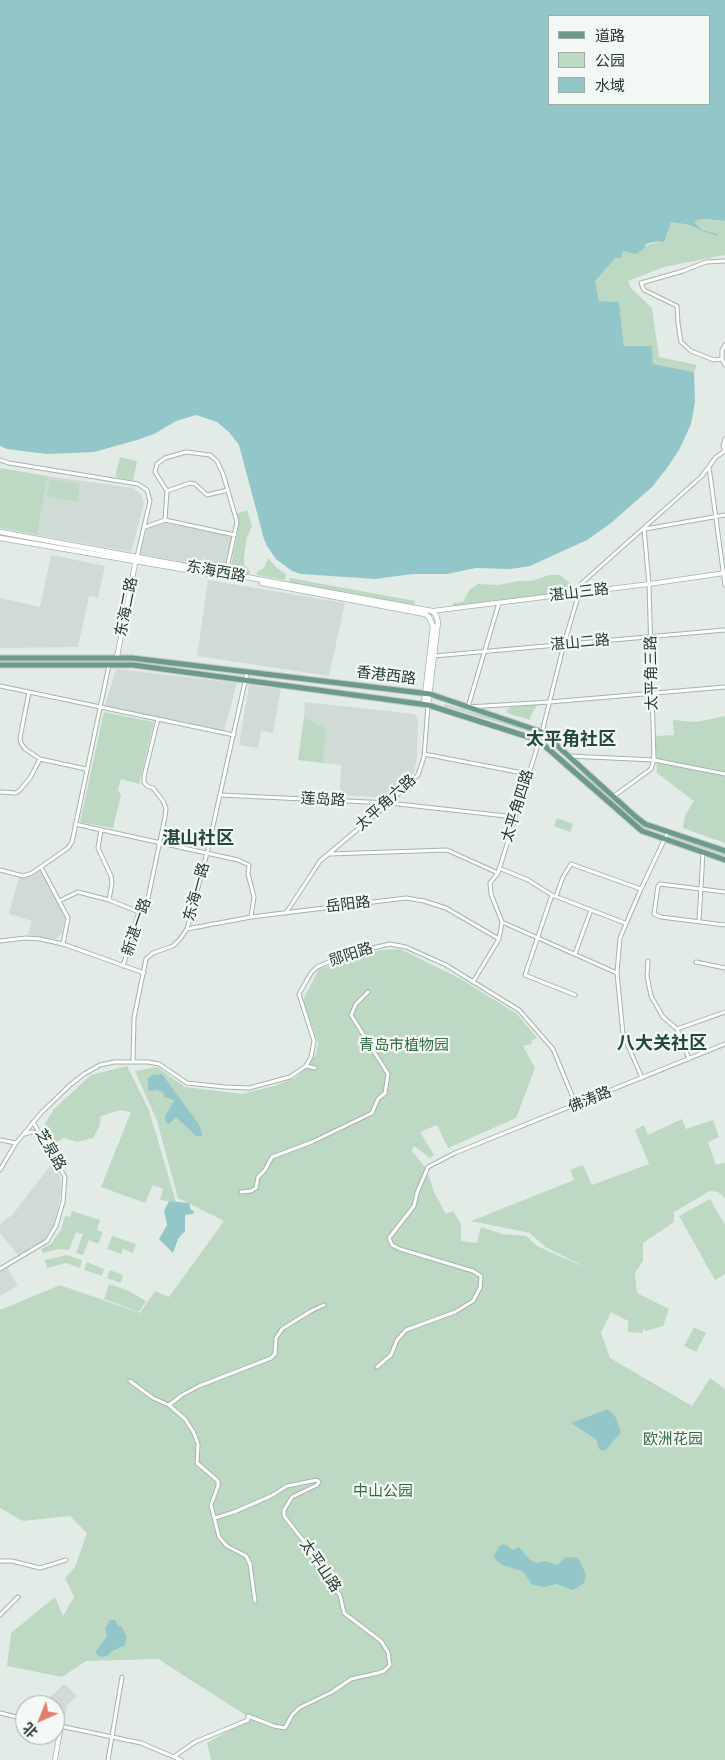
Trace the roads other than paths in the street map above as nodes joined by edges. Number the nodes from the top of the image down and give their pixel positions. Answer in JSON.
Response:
{"nodes":[{"id":1,"x":725,"y":261,"type":"edge"},
{"id":2,"x":725,"y":345,"type":"edge"},
{"id":3,"x":722,"y":359,"type":"junction"},
{"id":4,"x":725,"y":365,"type":"edge"},
{"id":5,"x":725,"y":439,"type":"edge"},
{"id":6,"x":725,"y":451,"type":"edge"},
{"id":7,"x":0,"y":460,"type":"edge"},
{"id":8,"x":709,"y":467,"type":"junction"},
{"id":9,"x":228,"y":490,"type":"junction"},
{"id":10,"x":168,"y":491,"type":"junction"},
{"id":11,"x":725,"y":515,"type":"edge"},
{"id":12,"x":717,"y":516,"type":"junction"},
{"id":13,"x":165,"y":520,"type":"junction"},
{"id":14,"x":144,"y":527,"type":"junction"},
{"id":15,"x":644,"y":529,"type":"junction"},
{"id":16,"x":0,"y":532,"type":"edge"},
{"id":17,"x":235,"y":535,"type":"junction"},
{"id":18,"x":0,"y":538,"type":"edge"},
{"id":19,"x":136,"y":559,"type":"junction"},
{"id":20,"x":724,"y":573,"type":"edge"},
{"id":21,"x":226,"y":574,"type":"junction"},
{"id":22,"x":649,"y":584,"type":"junction"},
{"id":23,"x":725,"y":585,"type":"edge"},
{"id":24,"x":579,"y":593,"type":"junction"},
{"id":25,"x":500,"y":602,"type":"junction"},
{"id":26,"x":432,"y":611,"type":"junction"},
{"id":27,"x":725,"y":630,"type":"edge"},
{"id":28,"x":651,"y":636,"type":"junction"},
{"id":29,"x":564,"y":644,"type":"junction"},
{"id":30,"x":485,"y":652,"type":"junction"},
{"id":31,"x":434,"y":656,"type":"junction"},
{"id":32,"x":117,"y":657,"type":"junction"},
{"id":33,"x":0,"y":658,"type":"edge"},
{"id":34,"x":109,"y":664,"type":"junction"},
{"id":35,"x":0,"y":665,"type":"edge"},
{"id":36,"x":247,"y":673,"type":"junction"},
{"id":37,"x":246,"y":680,"type":"junction"},
{"id":38,"x":0,"y":686,"type":"edge"},
{"id":39,"x":725,"y":687,"type":"edge"},
{"id":40,"x":29,"y":692,"type":"junction"},
{"id":41,"x":652,"y":693,"type":"junction"},
{"id":42,"x":428,"y":694,"type":"junction"},
{"id":43,"x":550,"y":702,"type":"junction"},
{"id":44,"x":426,"y":704,"type":"junction"},
{"id":45,"x":100,"y":707,"type":"junction"},
{"id":46,"x":468,"y":707,"type":"junction"},
{"id":47,"x":158,"y":719,"type":"junction"},
{"id":48,"x":542,"y":732,"type":"junction"},
{"id":49,"x":234,"y":735,"type":"junction"},
{"id":50,"x":538,"y":740,"type":"junction"},
{"id":51,"x":424,"y":754,"type":"junction"},
{"id":52,"x":569,"y":756,"type":"junction"},
{"id":53,"x":40,"y":759,"type":"junction"},
{"id":54,"x":654,"y":760,"type":"junction"},
{"id":55,"x":86,"y":769,"type":"junction"},
{"id":56,"x":528,"y":774,"type":"junction"},
{"id":57,"x":725,"y":774,"type":"edge"},
{"id":58,"x":0,"y":792,"type":"edge"},
{"id":59,"x":220,"y":795,"type":"junction"},
{"id":60,"x":614,"y":797,"type":"junction"},
{"id":61,"x":389,"y":803,"type":"junction"},
{"id":62,"x":515,"y":817,"type":"junction"},
{"id":63,"x":75,"y":824,"type":"junction"},
{"id":64,"x":102,"y":830,"type":"junction"},
{"id":65,"x":668,"y":832,"type":"junction"},
{"id":66,"x":665,"y":840,"type":"junction"},
{"id":67,"x":158,"y":842,"type":"junction"},
{"id":68,"x":725,"y":851,"type":"edge"},
{"id":69,"x":207,"y":853,"type":"junction"},
{"id":70,"x":703,"y":853,"type":"junction"},
{"id":71,"x":328,"y":854,"type":"junction"},
{"id":72,"x":725,"y":860,"type":"edge"},
{"id":73,"x":41,"y":867,"type":"junction"},
{"id":74,"x":499,"y":868,"type":"junction"},
{"id":75,"x":0,"y":870,"type":"edge"},
{"id":76,"x":498,"y":873,"type":"junction"},
{"id":77,"x":701,"y":888,"type":"junction"},
{"id":78,"x":641,"y":889,"type":"junction"},
{"id":79,"x":725,"y":892,"type":"edge"},
{"id":80,"x":554,"y":895,"type":"junction"},
{"id":81,"x":109,"y":900,"type":"junction"},
{"id":82,"x":59,"y":901,"type":"junction"},
{"id":83,"x":591,"y":910,"type":"junction"},
{"id":84,"x":139,"y":912,"type":"junction"},
{"id":85,"x":286,"y":913,"type":"junction"},
{"id":86,"x":251,"y":917,"type":"junction"},
{"id":87,"x":699,"y":921,"type":"junction"},
{"id":88,"x":502,"y":922,"type":"junction"},
{"id":89,"x":625,"y":924,"type":"junction"},
{"id":90,"x":725,"y":925,"type":"edge"},
{"id":91,"x":188,"y":929,"type":"junction"},
{"id":92,"x":537,"y":938,"type":"junction"},
{"id":93,"x":499,"y":939,"type":"junction"},
{"id":94,"x":0,"y":942,"type":"edge"},
{"id":95,"x":62,"y":944,"type":"junction"},
{"id":96,"x":574,"y":954,"type":"junction"},
{"id":97,"x":648,"y":961,"type":"dead end"},
{"id":98,"x":696,"y":962,"type":"dead end"},
{"id":99,"x":123,"y":966,"type":"junction"},
{"id":100,"x":725,"y":968,"type":"edge"},
{"id":101,"x":617,"y":972,"type":"junction"},
{"id":102,"x":144,"y":973,"type":"junction"},
{"id":103,"x":473,"y":982,"type":"junction"},
{"id":104,"x":368,"y":992,"type":"dead end"},
{"id":105,"x":575,"y":995,"type":"dead end"},
{"id":106,"x":725,"y":1012,"type":"edge"},
{"id":107,"x":677,"y":1029,"type":"junction"},
{"id":108,"x":725,"y":1044,"type":"edge"},
{"id":109,"x":689,"y":1059,"type":"junction"},
{"id":110,"x":133,"y":1062,"type":"junction"},
{"id":111,"x":306,"y":1066,"type":"junction"},
{"id":112,"x":315,"y":1068,"type":"dead end"},
{"id":113,"x":642,"y":1078,"type":"junction"},
{"id":114,"x":576,"y":1105,"type":"junction"},
{"id":115,"x":33,"y":1122,"type":"junction"},
{"id":116,"x":40,"y":1133,"type":"junction"},
{"id":117,"x":22,"y":1135,"type":"junction"},
{"id":118,"x":0,"y":1140,"type":"edge"},
{"id":119,"x":16,"y":1143,"type":"junction"},
{"id":120,"x":0,"y":1170,"type":"edge"},
{"id":121,"x":241,"y":1192,"type":"dead end"},
{"id":122,"x":0,"y":1269,"type":"edge"},
{"id":123,"x":324,"y":1305,"type":"dead end"},
{"id":124,"x":377,"y":1367,"type":"dead end"},
{"id":125,"x":130,"y":1381,"type":"dead end"},
{"id":126,"x":169,"y":1405,"type":"junction"},
{"id":127,"x":214,"y":1518,"type":"junction"},
{"id":128,"x":66,"y":1560,"type":"dead end"},
{"id":129,"x":0,"y":1561,"type":"edge"},
{"id":130,"x":18,"y":1597,"type":"dead end"},
{"id":131,"x":255,"y":1601,"type":"dead end"},
{"id":132,"x":0,"y":1615,"type":"edge"},
{"id":133,"x":122,"y":1677,"type":"dead end"},
{"id":134,"x":0,"y":1713,"type":"edge"},
{"id":135,"x":15,"y":1717,"type":"edge"},
{"id":136,"x":65,"y":1727,"type":"edge"},
{"id":137,"x":112,"y":1737,"type":"junction"},
{"id":138,"x":58,"y":1745,"type":"edge"},
{"id":139,"x":175,"y":1756,"type":"junction"},
{"id":140,"x":55,"y":1760,"type":"edge"},
{"id":141,"x":108,"y":1760,"type":"edge"},
{"id":142,"x":182,"y":1760,"type":"edge"}],
"edges":[{"from":1,"to":3,"type":"street"},
{"from":2,"to":3,"type":"street"},
{"from":3,"to":4,"type":"street"},
{"from":5,"to":6,"type":"street"},
{"from":6,"to":8,"type":"street"},
{"from":7,"to":14,"type":"street"},
{"from":8,"to":12,"type":"street"},
{"from":8,"to":15,"type":"street"},
{"from":9,"to":10,"type":"street"},
{"from":9,"to":10,"type":"street"},
{"from":9,"to":17,"type":"street"},
{"from":10,"to":13,"type":"street"},
{"from":11,"to":12,"type":"street"},
{"from":12,"to":15,"type":"street"},
{"from":12,"to":20,"type":"street"},
{"from":13,"to":14,"type":"street"},
{"from":13,"to":17,"type":"street"},
{"from":14,"to":19,"type":"street"},
{"from":15,"to":22,"type":"street","name":"太平角三路"},
{"from":15,"to":24,"type":"street"},
{"from":16,"to":19,"type":"main road","name":"东海西路"},
{"from":17,"to":21,"type":"street"},
{"from":18,"to":19,"type":"main road","name":"东海西路"},
{"from":19,"to":21,"type":"main road","name":"东海西路"},
{"from":19,"to":32,"type":"street","name":"东海二路"},
{"from":19,"to":42,"type":"main road","name":"东海西路"},
{"from":20,"to":22,"type":"street","name":"湛山三路"},
{"from":20,"to":23,"type":"street"},
{"from":21,"to":26,"type":"main road","name":"东海西路"},
{"from":22,"to":24,"type":"street","name":"湛山三路"},
{"from":22,"to":28,"type":"street","name":"太平角三路"},
{"from":24,"to":25,"type":"street","name":"湛山三路"},
{"from":24,"to":29,"type":"street","name":"太平角四路"},
{"from":25,"to":26,"type":"street","name":"湛山三路"},
{"from":25,"to":30,"type":"street"},
{"from":26,"to":31,"type":"main road"},
{"from":27,"to":28,"type":"street","name":"湛山二路"},
{"from":28,"to":29,"type":"street","name":"湛山二路"},
{"from":28,"to":41,"type":"street","name":"太平角三路"},
{"from":29,"to":30,"type":"street","name":"湛山二路"},
{"from":29,"to":43,"type":"street","name":"太平角四路"},
{"from":30,"to":31,"type":"street","name":"湛山二路"},
{"from":30,"to":46,"type":"street"},
{"from":31,"to":42,"type":"main road"},
{"from":32,"to":33,"type":"main road","name":"香港西路"},
{"from":32,"to":36,"type":"main road","name":"香港西路"},
{"from":34,"to":35,"type":"main road","name":"香港西路"},
{"from":34,"to":37,"type":"main road","name":"香港西路"},
{"from":34,"to":45,"type":"street"},
{"from":36,"to":37,"type":"street","name":"东海一路"},
{"from":36,"to":42,"type":"main road","name":"香港西路"},
{"from":37,"to":44,"type":"main road","name":"香港西路"},
{"from":37,"to":49,"type":"street","name":"东海一路"},
{"from":38,"to":40,"type":"street"},
{"from":39,"to":41,"type":"street"},
{"from":40,"to":45,"type":"street"},
{"from":40,"to":53,"type":"street"},
{"from":41,"to":43,"type":"street"},
{"from":41,"to":54,"type":"street","name":"太平角三路"},
{"from":42,"to":44,"type":"main road"},
{"from":42,"to":46,"type":"main road","name":"香港西路"},
{"from":43,"to":46,"type":"street"},
{"from":43,"to":48,"type":"street","name":"太平角四路"},
{"from":44,"to":50,"type":"main road","name":"香港西路"},
{"from":44,"to":51,"type":"street","name":"太平角六路"},
{"from":45,"to":47,"type":"street"},
{"from":45,"to":55,"type":"street"},
{"from":46,"to":48,"type":"main road","name":"香港西路"},
{"from":47,"to":49,"type":"street"},
{"from":47,"to":67,"type":"street","name":"新湛一路"},
{"from":48,"to":50,"type":"street","name":"太平角四路"},
{"from":48,"to":52,"type":"main road","name":"香港西路"},
{"from":49,"to":59,"type":"street","name":"东海一路"},
{"from":50,"to":56,"type":"street","name":"太平角四路"},
{"from":50,"to":66,"type":"main road","name":"香港西路"},
{"from":51,"to":56,"type":"street"},
{"from":51,"to":61,"type":"street","name":"太平角六路"},
{"from":52,"to":54,"type":"street"},
{"from":52,"to":60,"type":"main road","name":"香港西路"},
{"from":53,"to":55,"type":"street"},
{"from":53,"to":58,"type":"street"},
{"from":54,"to":57,"type":"street"},
{"from":54,"to":60,"type":"street"},
{"from":55,"to":63,"type":"street"},
{"from":56,"to":62,"type":"street","name":"太平角四路"},
{"from":59,"to":61,"type":"street","name":"莲岛路"},
{"from":59,"to":69,"type":"street","name":"东海一路"},
{"from":60,"to":65,"type":"main road","name":"香港西路"},
{"from":61,"to":62,"type":"street","name":"莲岛路"},
{"from":61,"to":71,"type":"street","name":"太平角六路"},
{"from":62,"to":74,"type":"street","name":"太平角四路"},
{"from":63,"to":64,"type":"street"},
{"from":63,"to":73,"type":"street"},
{"from":64,"to":67,"type":"street"},
{"from":64,"to":81,"type":"street"},
{"from":65,"to":66,"type":"street"},
{"from":65,"to":68,"type":"main road","name":"香港西路"},
{"from":66,"to":70,"type":"main road","name":"香港西路"},
{"from":66,"to":78,"type":"street"},
{"from":67,"to":69,"type":"street"},
{"from":67,"to":84,"type":"street","name":"新湛一路"},
{"from":69,"to":86,"type":"street"},
{"from":69,"to":91,"type":"street","name":"东海一路"},
{"from":70,"to":72,"type":"main road","name":"香港西路"},
{"from":70,"to":77,"type":"street"},
{"from":71,"to":76,"type":"street"},
{"from":71,"to":85,"type":"street","name":"太平角六路"},
{"from":73,"to":75,"type":"street"},
{"from":73,"to":82,"type":"street"},
{"from":74,"to":76,"type":"street","name":"太平角四路"},
{"from":74,"to":80,"type":"street"},
{"from":76,"to":88,"type":"street","name":"太平角四路"},
{"from":77,"to":79,"type":"street"},
{"from":77,"to":87,"type":"street"},
{"from":77,"to":87,"type":"street"},
{"from":78,"to":80,"type":"street"},
{"from":78,"to":89,"type":"street"},
{"from":80,"to":83,"type":"street"},
{"from":80,"to":92,"type":"street"},
{"from":81,"to":82,"type":"street"},
{"from":81,"to":84,"type":"street"},
{"from":82,"to":95,"type":"street"},
{"from":83,"to":89,"type":"street"},
{"from":83,"to":96,"type":"street"},
{"from":84,"to":99,"type":"street","name":"新湛一路"},
{"from":85,"to":86,"type":"street","name":"岳阳路"},
{"from":85,"to":93,"type":"street","name":"岳阳路"},
{"from":86,"to":91,"type":"street","name":"岳阳路"},
{"from":87,"to":90,"type":"street"},
{"from":88,"to":92,"type":"street"},
{"from":88,"to":93,"type":"street"},
{"from":89,"to":101,"type":"street"},
{"from":91,"to":102,"type":"street","name":"东海一路"},
{"from":92,"to":96,"type":"street"},
{"from":92,"to":105,"type":"street"},
{"from":93,"to":103,"type":"street"},
{"from":94,"to":95,"type":"street"},
{"from":95,"to":99,"type":"street"},
{"from":96,"to":101,"type":"street"},
{"from":97,"to":107,"type":"street"},
{"from":98,"to":100,"type":"street"},
{"from":99,"to":102,"type":"street"},
{"from":101,"to":113,"type":"street"},
{"from":102,"to":110,"type":"street","name":"东海一路"},
{"from":103,"to":111,"type":"street","name":"郧阳路"},
{"from":103,"to":114,"type":"street","name":"郧阳路"},
{"from":104,"to":121,"type":"street"},
{"from":106,"to":107,"type":"street"},
{"from":107,"to":109,"type":"street"},
{"from":108,"to":109,"type":"street","name":"佛涛路"},
{"from":109,"to":113,"type":"street","name":"佛涛路"},
{"from":110,"to":111,"type":"street"},
{"from":110,"to":115,"type":"street","name":"芝泉路"},
{"from":111,"to":112,"type":"street"},
{"from":113,"to":114,"type":"street","name":"佛涛路"},
{"from":114,"to":124,"type":"street","name":"佛涛路"},
{"from":115,"to":116,"type":"street","name":"芝泉路"},
{"from":115,"to":117,"type":"street"},
{"from":116,"to":117,"type":"street"},
{"from":116,"to":122,"type":"street","name":"芝泉路"},
{"from":117,"to":119,"type":"street"},
{"from":118,"to":119,"type":"street"},
{"from":119,"to":120,"type":"street"},
{"from":123,"to":126,"type":"street"},
{"from":125,"to":126,"type":"street"},
{"from":126,"to":127,"type":"street"},
{"from":127,"to":131,"type":"street"},
{"from":127,"to":139,"type":"street","name":"太平山路"},
{"from":128,"to":129,"type":"street"},
{"from":130,"to":132,"type":"street"},
{"from":133,"to":137,"type":"street"},
{"from":134,"to":135,"type":"street"},
{"from":136,"to":137,"type":"street"},
{"from":137,"to":139,"type":"street"},
{"from":137,"to":141,"type":"street"},
{"from":138,"to":140,"type":"street"},
{"from":139,"to":142,"type":"street"}]}
